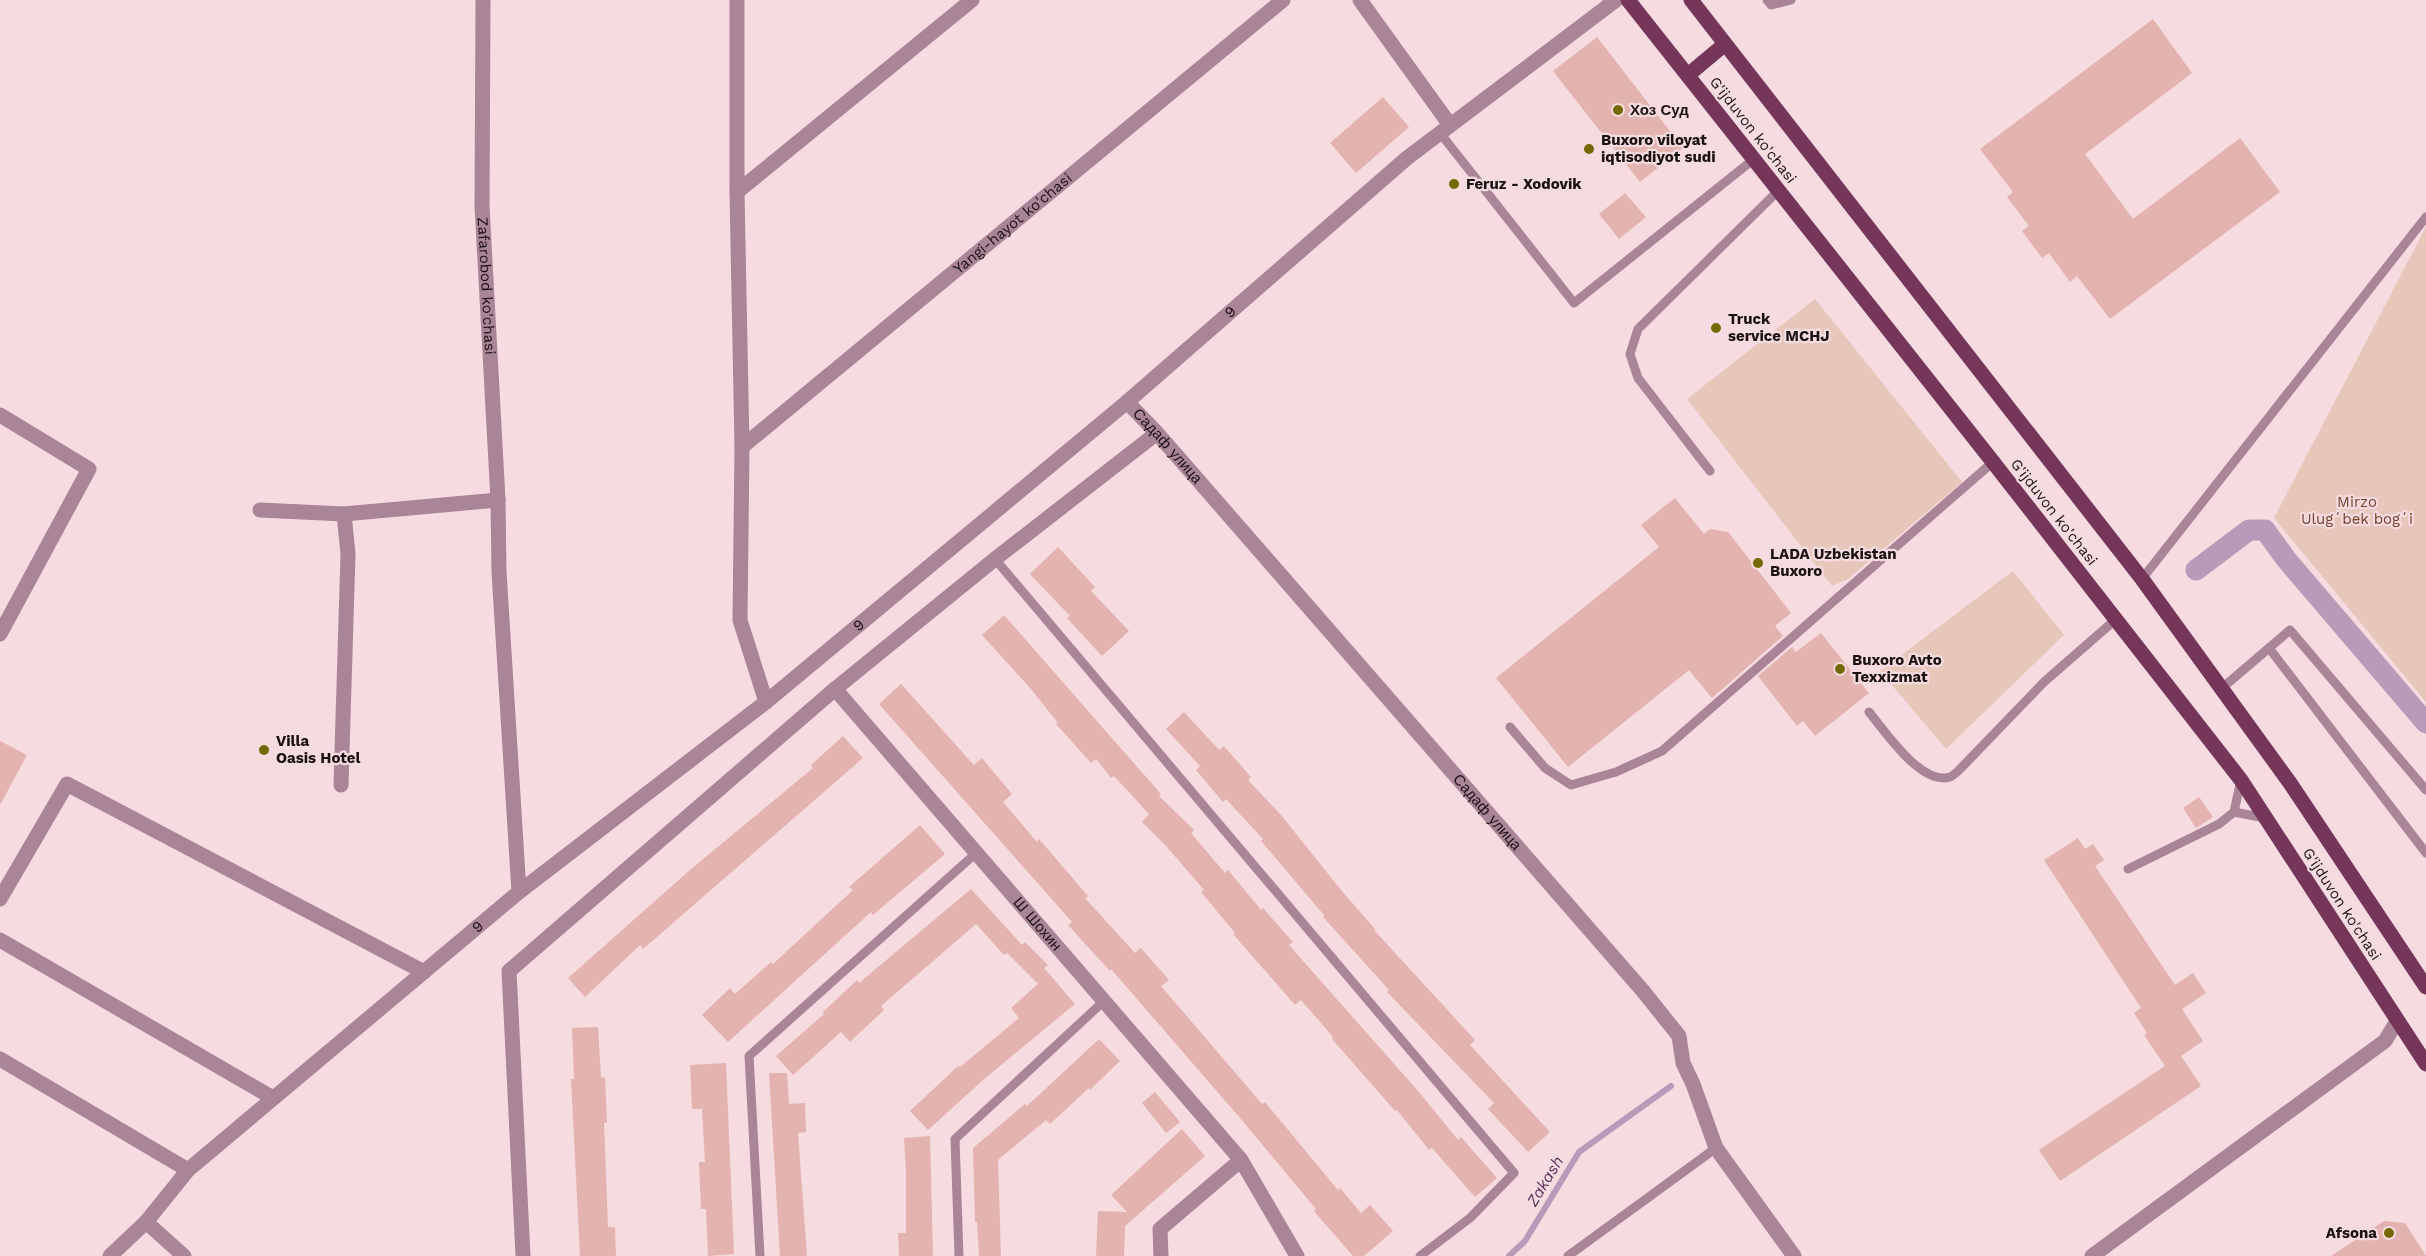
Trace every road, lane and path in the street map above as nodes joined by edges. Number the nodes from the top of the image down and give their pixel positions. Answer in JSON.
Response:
{"nodes":[{"id":1,"x":483,"y":0,"type":"edge"},
{"id":2,"x":737,"y":0,"type":"edge"},
{"id":3,"x":972,"y":0,"type":"edge"},
{"id":4,"x":1283,"y":0,"type":"edge"},
{"id":5,"x":1360,"y":0,"type":"edge"},
{"id":6,"x":1616,"y":0,"type":"edge"},
{"id":7,"x":1628,"y":0,"type":"edge"},
{"id":8,"x":1691,"y":0,"type":"edge"},
{"id":9,"x":1767,"y":0,"type":"edge"},
{"id":10,"x":1791,"y":0,"type":"edge"},
{"id":11,"x":1725,"y":44,"type":"junction"},
{"id":12,"x":1688,"y":75,"type":"junction"},
{"id":13,"x":1445,"y":129,"type":"junction"},
{"id":14,"x":1754,"y":159,"type":"junction"},
{"id":15,"x":1778,"y":191,"type":"junction"},
{"id":16,"x":737,"y":192,"type":"junction"},
{"id":17,"x":2426,"y":217,"type":"edge"},
{"id":18,"x":1127,"y":402,"type":"junction"},
{"id":19,"x":0,"y":415,"type":"edge"},
{"id":20,"x":1157,"y":433,"type":"junction"},
{"id":21,"x":741,"y":447,"type":"junction"},
{"id":22,"x":1994,"y":462,"type":"junction"},
{"id":23,"x":1710,"y":471,"type":"dead end"},
{"id":24,"x":498,"y":500,"type":"junction"},
{"id":25,"x":260,"y":510,"type":"dead end"},
{"id":26,"x":344,"y":514,"type":"junction"},
{"id":27,"x":995,"y":559,"type":"junction"},
{"id":28,"x":2142,"y":579,"type":"junction"},
{"id":29,"x":2115,"y":620,"type":"junction"},
{"id":30,"x":0,"y":634,"type":"edge"},
{"id":31,"x":2269,"y":648,"type":"junction"},
{"id":32,"x":835,"y":689,"type":"junction"},
{"id":33,"x":2221,"y":689,"type":"junction"},
{"id":34,"x":766,"y":702,"type":"junction"},
{"id":35,"x":1869,"y":712,"type":"dead end"},
{"id":36,"x":1510,"y":727,"type":"dead end"},
{"id":37,"x":2241,"y":780,"type":"junction"},
{"id":38,"x":341,"y":785,"type":"dead end"},
{"id":39,"x":2426,"y":790,"type":"edge"},
{"id":40,"x":2234,"y":812,"type":"junction"},
{"id":41,"x":2265,"y":818,"type":"junction"},
{"id":42,"x":2426,"y":853,"type":"edge"},
{"id":43,"x":975,"y":854,"type":"junction"},
{"id":44,"x":2128,"y":869,"type":"dead end"},
{"id":45,"x":519,"y":892,"type":"junction"},
{"id":46,"x":0,"y":899,"type":"edge"},
{"id":47,"x":0,"y":940,"type":"edge"},
{"id":48,"x":424,"y":972,"type":"junction"},
{"id":49,"x":2426,"y":987,"type":"edge"},
{"id":50,"x":1104,"y":1001,"type":"junction"},
{"id":51,"x":2397,"y":1021,"type":"junction"},
{"id":52,"x":0,"y":1059,"type":"edge"},
{"id":53,"x":2426,"y":1064,"type":"edge"},
{"id":54,"x":273,"y":1098,"type":"junction"},
{"id":55,"x":1716,"y":1148,"type":"junction"},
{"id":56,"x":1241,"y":1160,"type":"junction"},
{"id":57,"x":188,"y":1170,"type":"junction"},
{"id":58,"x":146,"y":1222,"type":"junction"},
{"id":59,"x":110,"y":1256,"type":"edge"},
{"id":60,"x":184,"y":1256,"type":"edge"},
{"id":61,"x":523,"y":1256,"type":"edge"},
{"id":62,"x":760,"y":1256,"type":"edge"},
{"id":63,"x":959,"y":1256,"type":"edge"},
{"id":64,"x":1161,"y":1256,"type":"edge"},
{"id":65,"x":1297,"y":1256,"type":"edge"},
{"id":66,"x":1420,"y":1256,"type":"edge"},
{"id":67,"x":1568,"y":1256,"type":"edge"},
{"id":68,"x":1794,"y":1256,"type":"edge"},
{"id":69,"x":2092,"y":1256,"type":"edge"}],
"edges":[{"from":1,"to":24,"type":"street","name":"Zafarobod ko'chasi"},
{"from":2,"to":16,"type":"street"},
{"from":3,"to":16,"type":"street"},
{"from":4,"to":21,"type":"street","name":"Yangi-hayot ko'chasi"},
{"from":5,"to":13,"type":"street"},
{"from":6,"to":13,"type":"street","name":"9"},
{"from":7,"to":12,"type":"main road","name":"G'ijduvon ko'chasi"},
{"from":8,"to":11,"type":"main road","name":"G'ijduvon ko'chasi"},
{"from":9,"to":10,"type":"lane"},
{"from":11,"to":12,"type":"main road"},
{"from":11,"to":28,"type":"main road","name":"G'ijduvon ko'chasi"},
{"from":12,"to":14,"type":"main road","name":"G'ijduvon ko'chasi"},
{"from":13,"to":14,"type":"lane"},
{"from":13,"to":18,"type":"street","name":"9"},
{"from":14,"to":15,"type":"main road","name":"G'ijduvon ko'chasi"},
{"from":15,"to":22,"type":"main road","name":"G'ijduvon ko'chasi"},
{"from":15,"to":23,"type":"lane"},
{"from":16,"to":21,"type":"street"},
{"from":17,"to":28,"type":"lane"},
{"from":18,"to":20,"type":"street","name":"Садаф улица"},
{"from":18,"to":34,"type":"street","name":"9"},
{"from":19,"to":30,"type":"street"},
{"from":20,"to":27,"type":"street"},
{"from":20,"to":55,"type":"street","name":"Садаф улица"},
{"from":21,"to":34,"type":"street"},
{"from":22,"to":29,"type":"main road","name":"G'ijduvon ko'chasi"},
{"from":22,"to":36,"type":"lane"},
{"from":24,"to":26,"type":"street"},
{"from":24,"to":45,"type":"street","name":"Zafarobod ko'chasi"},
{"from":25,"to":26,"type":"street"},
{"from":26,"to":38,"type":"street"},
{"from":27,"to":32,"type":"street"},
{"from":27,"to":66,"type":"lane"},
{"from":28,"to":33,"type":"main road","name":"G'ijduvon ko'chasi"},
{"from":29,"to":35,"type":"lane"},
{"from":29,"to":37,"type":"main road","name":"G'ijduvon ko'chasi"},
{"from":31,"to":33,"type":"lane"},
{"from":31,"to":39,"type":"lane"},
{"from":31,"to":42,"type":"lane"},
{"from":32,"to":43,"type":"street","name":"Ш Шохин"},
{"from":32,"to":61,"type":"street"},
{"from":33,"to":49,"type":"main road","name":"G'ijduvon ko'chasi"},
{"from":34,"to":45,"type":"street","name":"9"},
{"from":37,"to":40,"type":"lane"},
{"from":37,"to":41,"type":"main road","name":"G'ijduvon ko'chasi"},
{"from":40,"to":41,"type":"lane"},
{"from":40,"to":44,"type":"lane"},
{"from":41,"to":51,"type":"main road","name":"G'ijduvon ko'chasi"},
{"from":43,"to":50,"type":"street","name":"Ш Шохин"},
{"from":43,"to":62,"type":"lane"},
{"from":45,"to":48,"type":"street","name":"9"},
{"from":46,"to":48,"type":"street"},
{"from":47,"to":54,"type":"street"},
{"from":48,"to":54,"type":"street","name":"9"},
{"from":50,"to":56,"type":"street","name":"Ш Шохин"},
{"from":50,"to":63,"type":"lane"},
{"from":51,"to":53,"type":"main road","name":"G'ijduvon ko'chasi"},
{"from":51,"to":69,"type":"street"},
{"from":52,"to":57,"type":"street"},
{"from":54,"to":57,"type":"street","name":"9"},
{"from":55,"to":67,"type":"lane"},
{"from":55,"to":68,"type":"street","name":"Садаф улица"},
{"from":56,"to":64,"type":"street"},
{"from":56,"to":65,"type":"street","name":"Ш Шохин"},
{"from":57,"to":58,"type":"street","name":"9"},
{"from":58,"to":59,"type":"street","name":"9"},
{"from":58,"to":60,"type":"street"}]}
